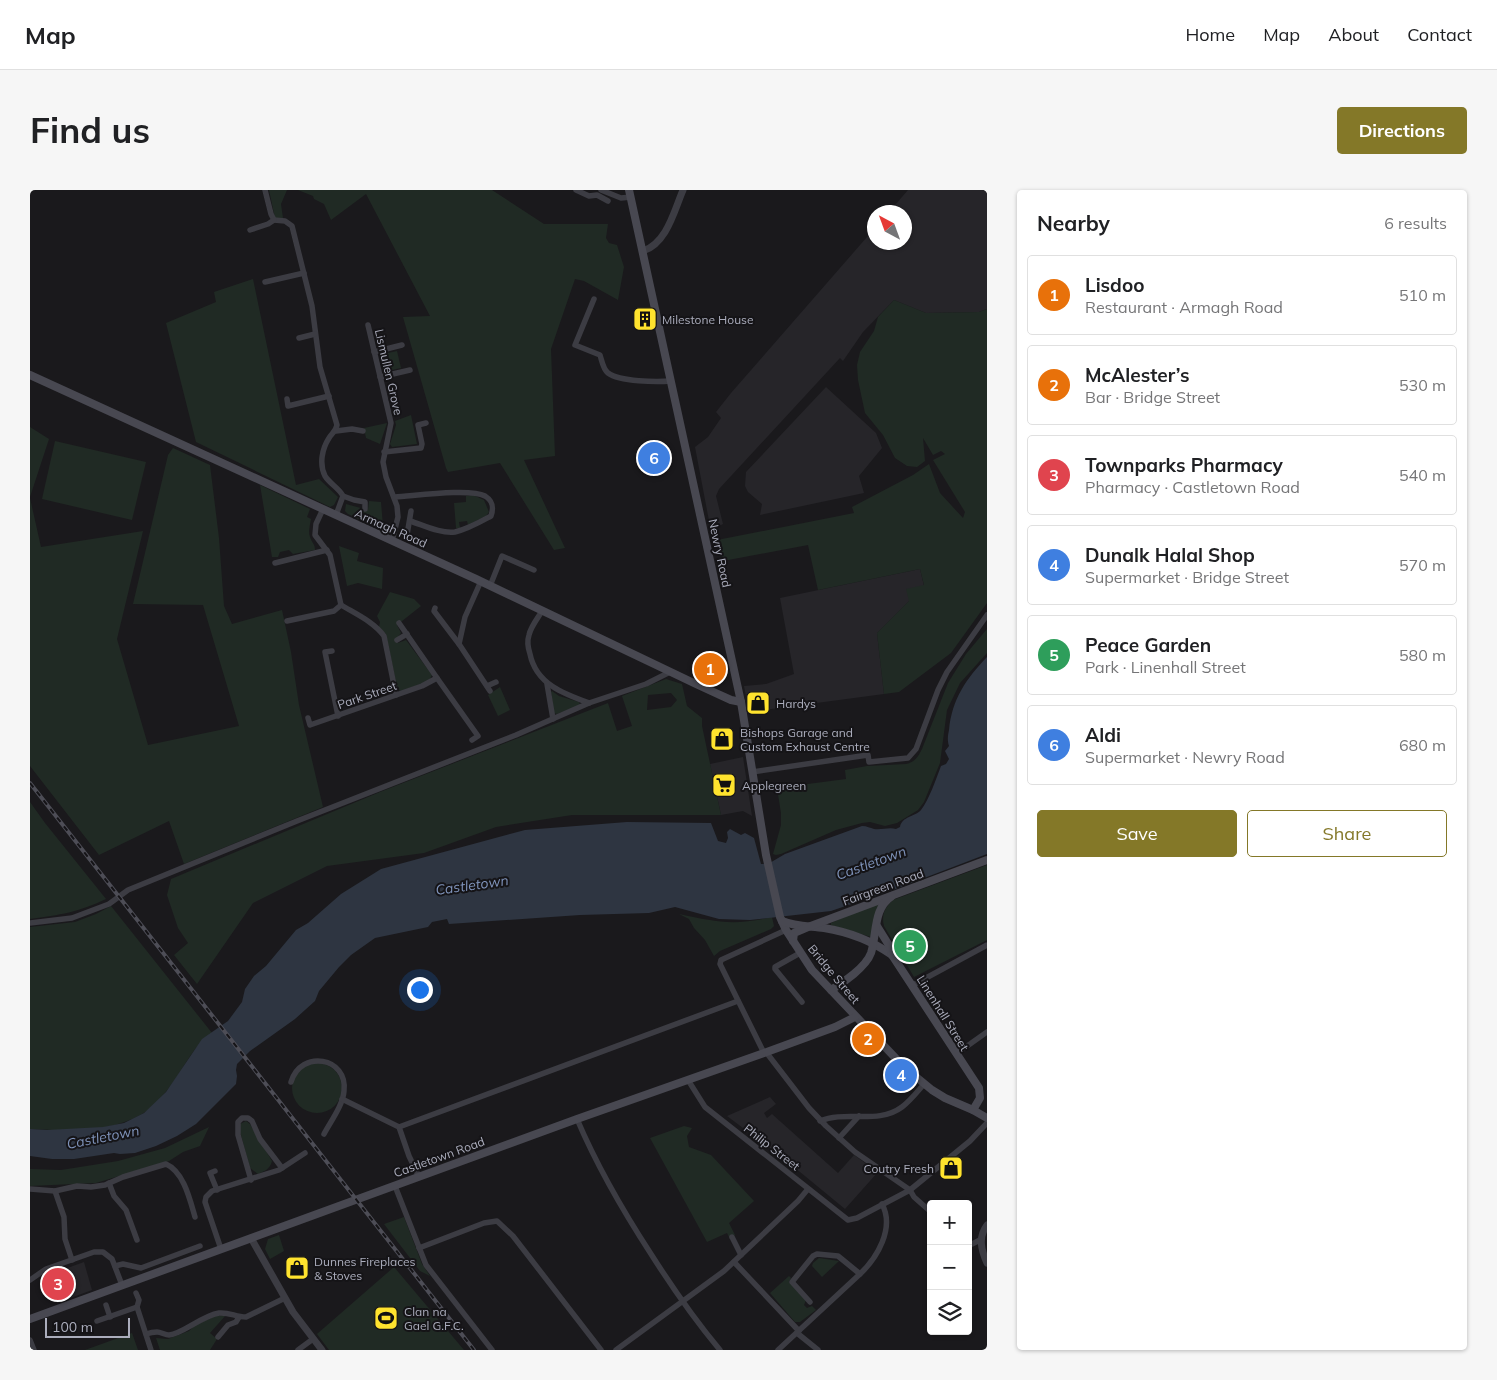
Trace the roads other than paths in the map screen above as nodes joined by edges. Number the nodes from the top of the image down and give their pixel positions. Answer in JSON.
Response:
{"nodes":[{"id":1,"x":265,"y":190,"type":"edge"},
{"id":2,"x":576,"y":190,"type":"edge"},
{"id":3,"x":601,"y":190,"type":"edge"},
{"id":4,"x":682,"y":190,"type":"edge"},
{"id":5,"x":585,"y":192,"type":"edge"},
{"id":6,"x":630,"y":194,"type":"edge"},
{"id":7,"x":608,"y":201,"type":"dead end"},
{"id":8,"x":274,"y":220,"type":"junction"},
{"id":9,"x":250,"y":230,"type":"dead end"},
{"id":10,"x":643,"y":251,"type":"junction"},
{"id":11,"x":304,"y":273,"type":"junction"},
{"id":12,"x":265,"y":282,"type":"dead end"},
{"id":13,"x":594,"y":299,"type":"dead end"},
{"id":14,"x":368,"y":325,"type":"dead end"},
{"id":15,"x":315,"y":334,"type":"junction"},
{"id":16,"x":299,"y":338,"type":"dead end"},
{"id":17,"x":402,"y":345,"type":"dead end"},
{"id":18,"x":374,"y":352,"type":"junction"},
{"id":19,"x":410,"y":370,"type":"dead end"},
{"id":20,"x":30,"y":375,"type":"edge"},
{"id":21,"x":380,"y":377,"type":"junction"},
{"id":22,"x":671,"y":381,"type":"junction"},
{"id":23,"x":329,"y":396,"type":"junction"},
{"id":24,"x":286,"y":399,"type":"dead end"},
{"id":25,"x":426,"y":423,"type":"dead end"},
{"id":26,"x":336,"y":430,"type":"junction"},
{"id":27,"x":363,"y":431,"type":"dead end"},
{"id":28,"x":384,"y":452,"type":"junction"},
{"id":29,"x":343,"y":496,"type":"junction"},
{"id":30,"x":395,"y":497,"type":"junction"},
{"id":31,"x":322,"y":509,"type":"junction"},
{"id":32,"x":365,"y":509,"type":"dead end"},
{"id":33,"x":411,"y":511,"type":"dead end"},
{"id":34,"x":336,"y":515,"type":"junction"},
{"id":35,"x":410,"y":521,"type":"junction"},
{"id":36,"x":408,"y":535,"type":"dead end"},
{"id":37,"x":392,"y":541,"type":"junction"},
{"id":38,"x":327,"y":550,"type":"junction"},
{"id":39,"x":286,"y":552,"type":"dead end"},
{"id":40,"x":288,"y":560,"type":"junction"},
{"id":41,"x":275,"y":563,"type":"dead end"},
{"id":42,"x":534,"y":570,"type":"dead end"},
{"id":43,"x":481,"y":581,"type":"junction"},
{"id":44,"x":490,"y":586,"type":"junction"},
{"id":45,"x":341,"y":605,"type":"junction"},
{"id":46,"x":434,"y":608,"type":"dead end"},
{"id":47,"x":542,"y":611,"type":"junction"},
{"id":48,"x":987,"y":615,"type":"edge"},
{"id":49,"x":287,"y":621,"type":"dead end"},
{"id":50,"x":399,"y":622,"type":"dead end"},
{"id":51,"x":406,"y":634,"type":"junction"},
{"id":52,"x":397,"y":640,"type":"dead end"},
{"id":53,"x":459,"y":644,"type":"junction"},
{"id":54,"x":332,"y":651,"type":"dead end"},
{"id":55,"x":670,"y":672,"type":"junction"},
{"id":56,"x":437,"y":678,"type":"junction"},
{"id":57,"x":496,"y":682,"type":"dead end"},
{"id":58,"x":548,"y":684,"type":"junction"},
{"id":59,"x":396,"y":696,"type":"junction"},
{"id":60,"x":741,"y":702,"type":"junction"},
{"id":61,"x":589,"y":703,"type":"junction"},
{"id":62,"x":338,"y":716,"type":"junction"},
{"id":63,"x":308,"y":718,"type":"dead end"},
{"id":64,"x":553,"y":719,"type":"junction"},
{"id":65,"x":472,"y":740,"type":"dead end"},
{"id":66,"x":752,"y":772,"type":"junction"},
{"id":67,"x":987,"y":860,"type":"edge"},
{"id":68,"x":898,"y":893,"type":"junction"},
{"id":69,"x":781,"y":919,"type":"junction"},
{"id":70,"x":30,"y":923,"type":"edge"},
{"id":71,"x":877,"y":926,"type":"junction"},
{"id":72,"x":808,"y":927,"type":"junction"},
{"id":73,"x":786,"y":930,"type":"junction"},
{"id":74,"x":793,"y":941,"type":"junction"},
{"id":75,"x":873,"y":944,"type":"junction"},
{"id":76,"x":987,"y":945,"type":"edge"},
{"id":77,"x":800,"y":953,"type":"junction"},
{"id":78,"x":892,"y":955,"type":"junction"},
{"id":79,"x":913,"y":985,"type":"junction"},
{"id":80,"x":830,"y":990,"type":"junction"},
{"id":81,"x":738,"y":1001,"type":"junction"},
{"id":82,"x":802,"y":1002,"type":"dead end"},
{"id":83,"x":855,"y":1017,"type":"junction"},
{"id":84,"x":987,"y":1032,"type":"edge"},
{"id":85,"x":765,"y":1053,"type":"junction"},
{"id":86,"x":956,"y":1054,"type":"junction"},
{"id":87,"x":688,"y":1080,"type":"junction"},
{"id":88,"x":290,"y":1082,"type":"dead end"},
{"id":89,"x":924,"y":1084,"type":"junction"},
{"id":90,"x":342,"y":1099,"type":"junction"},
{"id":91,"x":973,"y":1110,"type":"junction"},
{"id":92,"x":859,"y":1116,"type":"junction"},
{"id":93,"x":987,"y":1118,"type":"edge"},
{"id":94,"x":577,"y":1119,"type":"junction"},
{"id":95,"x":820,"y":1121,"type":"junction"},
{"id":96,"x":987,"y":1123,"type":"edge"},
{"id":97,"x":399,"y":1127,"type":"junction"},
{"id":98,"x":324,"y":1134,"type":"dead end"},
{"id":99,"x":839,"y":1138,"type":"junction"},
{"id":100,"x":305,"y":1153,"type":"dead end"},
{"id":101,"x":282,"y":1168,"type":"junction"},
{"id":102,"x":215,"y":1171,"type":"dead end"},
{"id":103,"x":419,"y":1177,"type":"junction"},
{"id":104,"x":251,"y":1180,"type":"junction"},
{"id":105,"x":109,"y":1183,"type":"junction"},
{"id":106,"x":395,"y":1186,"type":"junction"},
{"id":107,"x":30,"y":1189,"type":"edge"},
{"id":108,"x":808,"y":1189,"type":"junction"},
{"id":109,"x":217,"y":1190,"type":"junction"},
{"id":110,"x":910,"y":1190,"type":"junction"},
{"id":111,"x":54,"y":1191,"type":"junction"},
{"id":112,"x":882,"y":1204,"type":"junction"},
{"id":113,"x":927,"y":1208,"type":"edge"},
{"id":114,"x":195,"y":1217,"type":"dead end"},
{"id":115,"x":987,"y":1225,"type":"edge"},
{"id":116,"x":987,"y":1231,"type":"edge"},
{"id":117,"x":732,"y":1237,"type":"dead end"},
{"id":118,"x":251,"y":1238,"type":"junction"},
{"id":119,"x":137,"y":1240,"type":"dead end"},
{"id":120,"x":980,"y":1240,"type":"junction"},
{"id":121,"x":972,"y":1244,"type":"edge"},
{"id":122,"x":200,"y":1246,"type":"dead end"},
{"id":123,"x":418,"y":1248,"type":"junction"},
{"id":124,"x":982,"y":1248,"type":"junction"},
{"id":125,"x":221,"y":1249,"type":"junction"},
{"id":126,"x":741,"y":1255,"type":"junction"},
{"id":127,"x":72,"y":1260,"type":"junction"},
{"id":128,"x":734,"y":1262,"type":"junction"},
{"id":129,"x":987,"y":1263,"type":"edge"},
{"id":130,"x":115,"y":1266,"type":"junction"},
{"id":131,"x":860,"y":1274,"type":"junction"},
{"id":132,"x":30,"y":1280,"type":"edge"},
{"id":133,"x":122,"y":1285,"type":"junction"},
{"id":134,"x":136,"y":1293,"type":"dead end"},
{"id":135,"x":285,"y":1298,"type":"junction"},
{"id":136,"x":682,"y":1302,"type":"junction"},
{"id":137,"x":810,"y":1302,"type":"dead end"},
{"id":138,"x":106,"y":1305,"type":"dead end"},
{"id":139,"x":137,"y":1307,"type":"junction"},
{"id":140,"x":110,"y":1316,"type":"junction"},
{"id":141,"x":239,"y":1317,"type":"junction"},
{"id":142,"x":30,"y":1319,"type":"edge"},
{"id":143,"x":97,"y":1321,"type":"dead end"},
{"id":144,"x":798,"y":1332,"type":"junction"},
{"id":145,"x":146,"y":1334,"type":"junction"},
{"id":146,"x":218,"y":1337,"type":"dead end"},
{"id":147,"x":313,"y":1339,"type":"junction"},
{"id":148,"x":30,"y":1340,"type":"edge"},
{"id":149,"x":34,"y":1350,"type":"edge"},
{"id":150,"x":151,"y":1350,"type":"edge"},
{"id":151,"x":298,"y":1350,"type":"edge"},
{"id":152,"x":322,"y":1350,"type":"edge"},
{"id":153,"x":492,"y":1350,"type":"edge"},
{"id":154,"x":601,"y":1350,"type":"edge"},
{"id":155,"x":616,"y":1350,"type":"edge"},
{"id":156,"x":720,"y":1350,"type":"edge"},
{"id":157,"x":778,"y":1350,"type":"edge"},
{"id":158,"x":818,"y":1350,"type":"edge"}],
"edges":[{"from":1,"to":8,"type":"street"},
{"from":2,"to":5,"type":"street"},
{"from":3,"to":6,"type":"street"},
{"from":4,"to":10,"type":"street"},
{"from":5,"to":7,"type":"street"},
{"from":6,"to":10,"type":"main road","name":"Newry Road"},
{"from":8,"to":9,"type":"street"},
{"from":8,"to":11,"type":"street"},
{"from":10,"to":22,"type":"main road","name":"Newry Road"},
{"from":11,"to":12,"type":"street"},
{"from":11,"to":15,"type":"street"},
{"from":13,"to":22,"type":"street"},
{"from":14,"to":18,"type":"street","name":"Lismullen Grove"},
{"from":15,"to":16,"type":"street"},
{"from":15,"to":23,"type":"street"},
{"from":17,"to":18,"type":"street"},
{"from":18,"to":21,"type":"street","name":"Lismullen Grove"},
{"from":19,"to":21,"type":"street"},
{"from":20,"to":31,"type":"main road","name":"Armagh Road"},
{"from":21,"to":28,"type":"street","name":"Lismullen Grove"},
{"from":22,"to":60,"type":"main road","name":"Newry Road"},
{"from":23,"to":24,"type":"street"},
{"from":23,"to":26,"type":"street"},
{"from":25,"to":28,"type":"street"},
{"from":26,"to":27,"type":"street"},
{"from":26,"to":29,"type":"street"},
{"from":28,"to":30,"type":"street","name":"Lismullen Grove"},
{"from":29,"to":32,"type":"street"},
{"from":29,"to":34,"type":"street"},
{"from":30,"to":35,"type":"street"},
{"from":30,"to":37,"type":"street","name":"Lismullen Grove"},
{"from":31,"to":34,"type":"main road","name":"Armagh Road"},
{"from":31,"to":38,"type":"street"},
{"from":33,"to":35,"type":"street"},
{"from":34,"to":37,"type":"main road","name":"Armagh Road"},
{"from":35,"to":36,"type":"street"},
{"from":37,"to":43,"type":"main road","name":"Armagh Road"},
{"from":38,"to":40,"type":"street"},
{"from":38,"to":45,"type":"street"},
{"from":39,"to":40,"type":"street"},
{"from":40,"to":41,"type":"street"},
{"from":42,"to":44,"type":"street"},
{"from":43,"to":44,"type":"main road","name":"Armagh Road"},
{"from":43,"to":53,"type":"street"},
{"from":44,"to":47,"type":"main road","name":"Armagh Road"},
{"from":45,"to":49,"type":"street"},
{"from":45,"to":59,"type":"street"},
{"from":46,"to":53,"type":"street"},
{"from":47,"to":55,"type":"main road","name":"Armagh Road"},
{"from":47,"to":58,"type":"street"},
{"from":48,"to":66,"type":"street"},
{"from":50,"to":51,"type":"street"},
{"from":51,"to":52,"type":"street"},
{"from":51,"to":56,"type":"street"},
{"from":53,"to":57,"type":"street"},
{"from":54,"to":62,"type":"street"},
{"from":55,"to":60,"type":"main road","name":"Armagh Road"},
{"from":55,"to":61,"type":"street"},
{"from":56,"to":59,"type":"street","name":"Park Street"},
{"from":56,"to":65,"type":"street"},
{"from":58,"to":61,"type":"street"},
{"from":58,"to":64,"type":"street"},
{"from":59,"to":62,"type":"street","name":"Park Street"},
{"from":60,"to":66,"type":"main road","name":"Newry Road"},
{"from":61,"to":64,"type":"street"},
{"from":62,"to":63,"type":"street","name":"Park Street"},
{"from":64,"to":70,"type":"street"},
{"from":66,"to":69,"type":"main road","name":"Newry Road"},
{"from":67,"to":68,"type":"main road","name":"Fairgreen Road"},
{"from":68,"to":71,"type":"main road"},
{"from":68,"to":72,"type":"main road","name":"Fairgreen Road"},
{"from":69,"to":72,"type":"main road"},
{"from":69,"to":73,"type":"main road","name":"Newry Road"},
{"from":71,"to":75,"type":"main road"},
{"from":71,"to":78,"type":"main road"},
{"from":72,"to":74,"type":"main road","name":"Fairgreen Road"},
{"from":72,"to":75,"type":"main road","name":"Linenhall Street"},
{"from":73,"to":74,"type":"main road","name":"Bridge Street"},
{"from":73,"to":81,"type":"street"},
{"from":74,"to":77,"type":"main road","name":"Bridge Street"},
{"from":75,"to":78,"type":"main road","name":"Linenhall Street"},
{"from":75,"to":80,"type":"main road"},
{"from":76,"to":79,"type":"street"},
{"from":77,"to":80,"type":"main road","name":"Bridge Street"},
{"from":77,"to":82,"type":"street"},
{"from":78,"to":79,"type":"main road","name":"Linenhall Street"},
{"from":79,"to":86,"type":"main road","name":"Linenhall Street"},
{"from":80,"to":83,"type":"main road","name":"Bridge Street"},
{"from":81,"to":85,"type":"street"},
{"from":81,"to":97,"type":"street"},
{"from":83,"to":85,"type":"main road","name":"Castletown Road"},
{"from":83,"to":89,"type":"main road","name":"Bridge Street"},
{"from":84,"to":86,"type":"street"},
{"from":85,"to":87,"type":"main road","name":"Castletown Road"},
{"from":85,"to":95,"type":"street"},
{"from":86,"to":91,"type":"main road","name":"Linenhall Street"},
{"from":87,"to":94,"type":"main road","name":"Castletown Road"},
{"from":87,"to":108,"type":"street","name":"Philip Street"},
{"from":88,"to":90,"type":"street"},
{"from":89,"to":91,"type":"main road","name":"Bridge Street"},
{"from":89,"to":92,"type":"street"},
{"from":90,"to":97,"type":"street"},
{"from":90,"to":98,"type":"street"},
{"from":91,"to":93,"type":"main road","name":"Bridge Street"},
{"from":92,"to":95,"type":"street"},
{"from":92,"to":99,"type":"street"},
{"from":94,"to":103,"type":"main road","name":"Castletown Road"},
{"from":94,"to":136,"type":"street"},
{"from":95,"to":99,"type":"street"},
{"from":96,"to":110,"type":"street"},
{"from":97,"to":103,"type":"street"},
{"from":99,"to":110,"type":"street"},
{"from":100,"to":101,"type":"street"},
{"from":101,"to":104,"type":"street"},
{"from":101,"to":104,"type":"street"},
{"from":102,"to":109,"type":"street"},
{"from":103,"to":106,"type":"main road","name":"Castletown Road"},
{"from":104,"to":109,"type":"street"},
{"from":105,"to":111,"type":"street"},
{"from":105,"to":114,"type":"street"},
{"from":105,"to":119,"type":"street"},
{"from":106,"to":118,"type":"main road","name":"Castletown Road"},
{"from":106,"to":123,"type":"street"},
{"from":107,"to":111,"type":"street"},
{"from":108,"to":112,"type":"street","name":"Philip Street"},
{"from":108,"to":126,"type":"street"},
{"from":109,"to":125,"type":"street"},
{"from":110,"to":112,"type":"street"},
{"from":110,"to":113,"type":"street"},
{"from":111,"to":127,"type":"street"},
{"from":112,"to":131,"type":"street"},
{"from":115,"to":120,"type":"street"},
{"from":116,"to":124,"type":"street"},
{"from":117,"to":126,"type":"street"},
{"from":118,"to":125,"type":"main road","name":"Castletown Road"},
{"from":118,"to":135,"type":"street"},
{"from":120,"to":121,"type":"street"},
{"from":120,"to":124,"type":"street"},
{"from":122,"to":130,"type":"street"},
{"from":123,"to":153,"type":"street"},
{"from":123,"to":154,"type":"street"},
{"from":124,"to":129,"type":"street"},
{"from":125,"to":133,"type":"main road","name":"Castletown Road"},
{"from":126,"to":128,"type":"street"},
{"from":127,"to":130,"type":"street"},
{"from":127,"to":132,"type":"street"},
{"from":128,"to":136,"type":"street"},
{"from":128,"to":144,"type":"street"},
{"from":130,"to":133,"type":"street"},
{"from":131,"to":137,"type":"street"},
{"from":131,"to":144,"type":"street"},
{"from":133,"to":142,"type":"main road","name":"Castletown Road"},
{"from":134,"to":139,"type":"street"},
{"from":135,"to":141,"type":"street"},
{"from":135,"to":147,"type":"street"},
{"from":136,"to":155,"type":"street"},
{"from":136,"to":156,"type":"street"},
{"from":138,"to":140,"type":"street"},
{"from":139,"to":140,"type":"street"},
{"from":139,"to":145,"type":"street"},
{"from":140,"to":143,"type":"street"},
{"from":141,"to":145,"type":"street"},
{"from":141,"to":146,"type":"street"},
{"from":144,"to":157,"type":"street"},
{"from":144,"to":158,"type":"street"},
{"from":145,"to":150,"type":"street"},
{"from":147,"to":151,"type":"street"},
{"from":147,"to":152,"type":"street"},
{"from":148,"to":149,"type":"street"}]}
